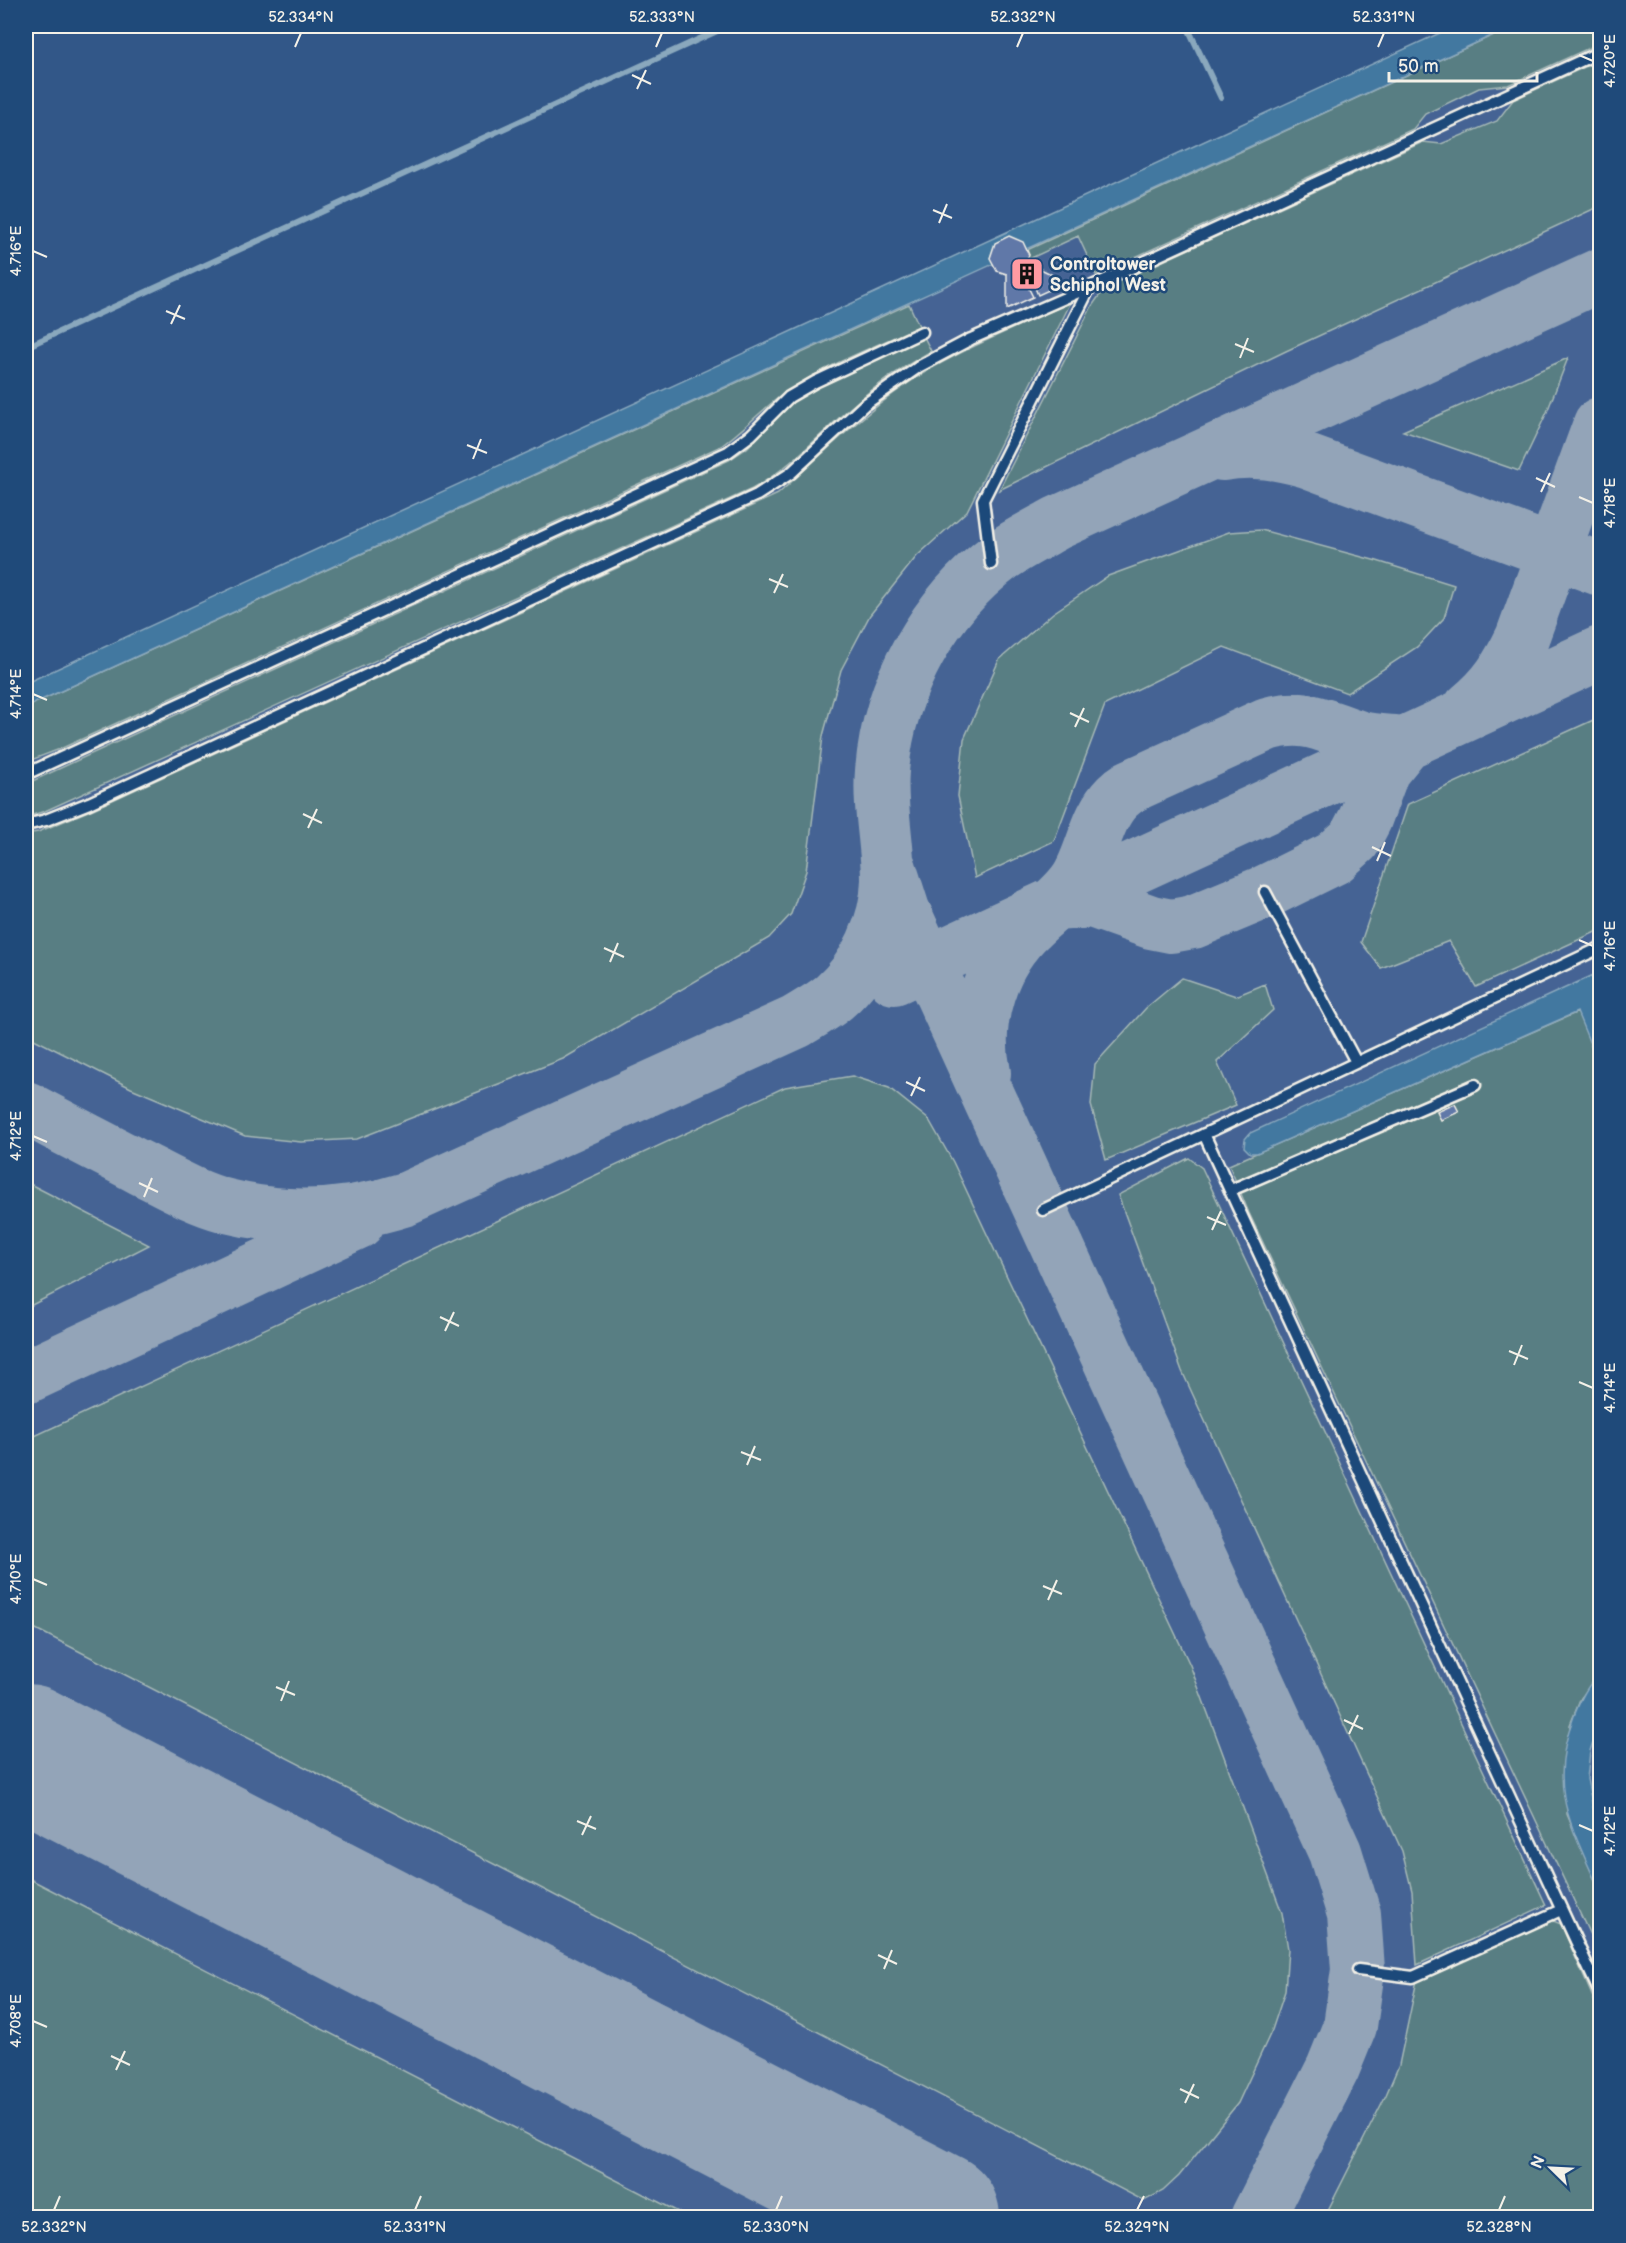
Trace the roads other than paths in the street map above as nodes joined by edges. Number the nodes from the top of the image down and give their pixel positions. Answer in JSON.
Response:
{"nodes":[{"id":1,"x":1600,"y":52,"type":"edge"},
{"id":2,"x":1090,"y":287,"type":"junction"},
{"id":3,"x":922,"y":332,"type":"dead end"},
{"id":4,"x":991,"y":564,"type":"dead end"},
{"id":5,"x":26,"y":774,"type":"edge"},
{"id":6,"x":26,"y":825,"type":"edge"},
{"id":7,"x":1265,"y":892,"type":"dead end"},
{"id":8,"x":1600,"y":948,"type":"edge"},
{"id":9,"x":1356,"y":1062,"type":"junction"},
{"id":10,"x":1475,"y":1085,"type":"dead end"},
{"id":11,"x":1204,"y":1134,"type":"junction"},
{"id":12,"x":1231,"y":1190,"type":"junction"},
{"id":13,"x":1043,"y":1210,"type":"dead end"},
{"id":14,"x":1561,"y":1910,"type":"junction"},
{"id":15,"x":1358,"y":1970,"type":"dead end"},
{"id":16,"x":1600,"y":1993,"type":"edge"}],
"edges":[{"from":1,"to":2,"type":"lane"},
{"from":2,"to":4,"type":"lane"},
{"from":2,"to":6,"type":"lane"},
{"from":3,"to":5,"type":"lane"},
{"from":7,"to":9,"type":"lane"},
{"from":8,"to":9,"type":"lane"},
{"from":9,"to":11,"type":"lane"},
{"from":10,"to":12,"type":"lane"},
{"from":11,"to":12,"type":"lane"},
{"from":11,"to":13,"type":"lane"},
{"from":12,"to":14,"type":"lane"},
{"from":14,"to":15,"type":"lane"},
{"from":14,"to":16,"type":"lane"}]}
